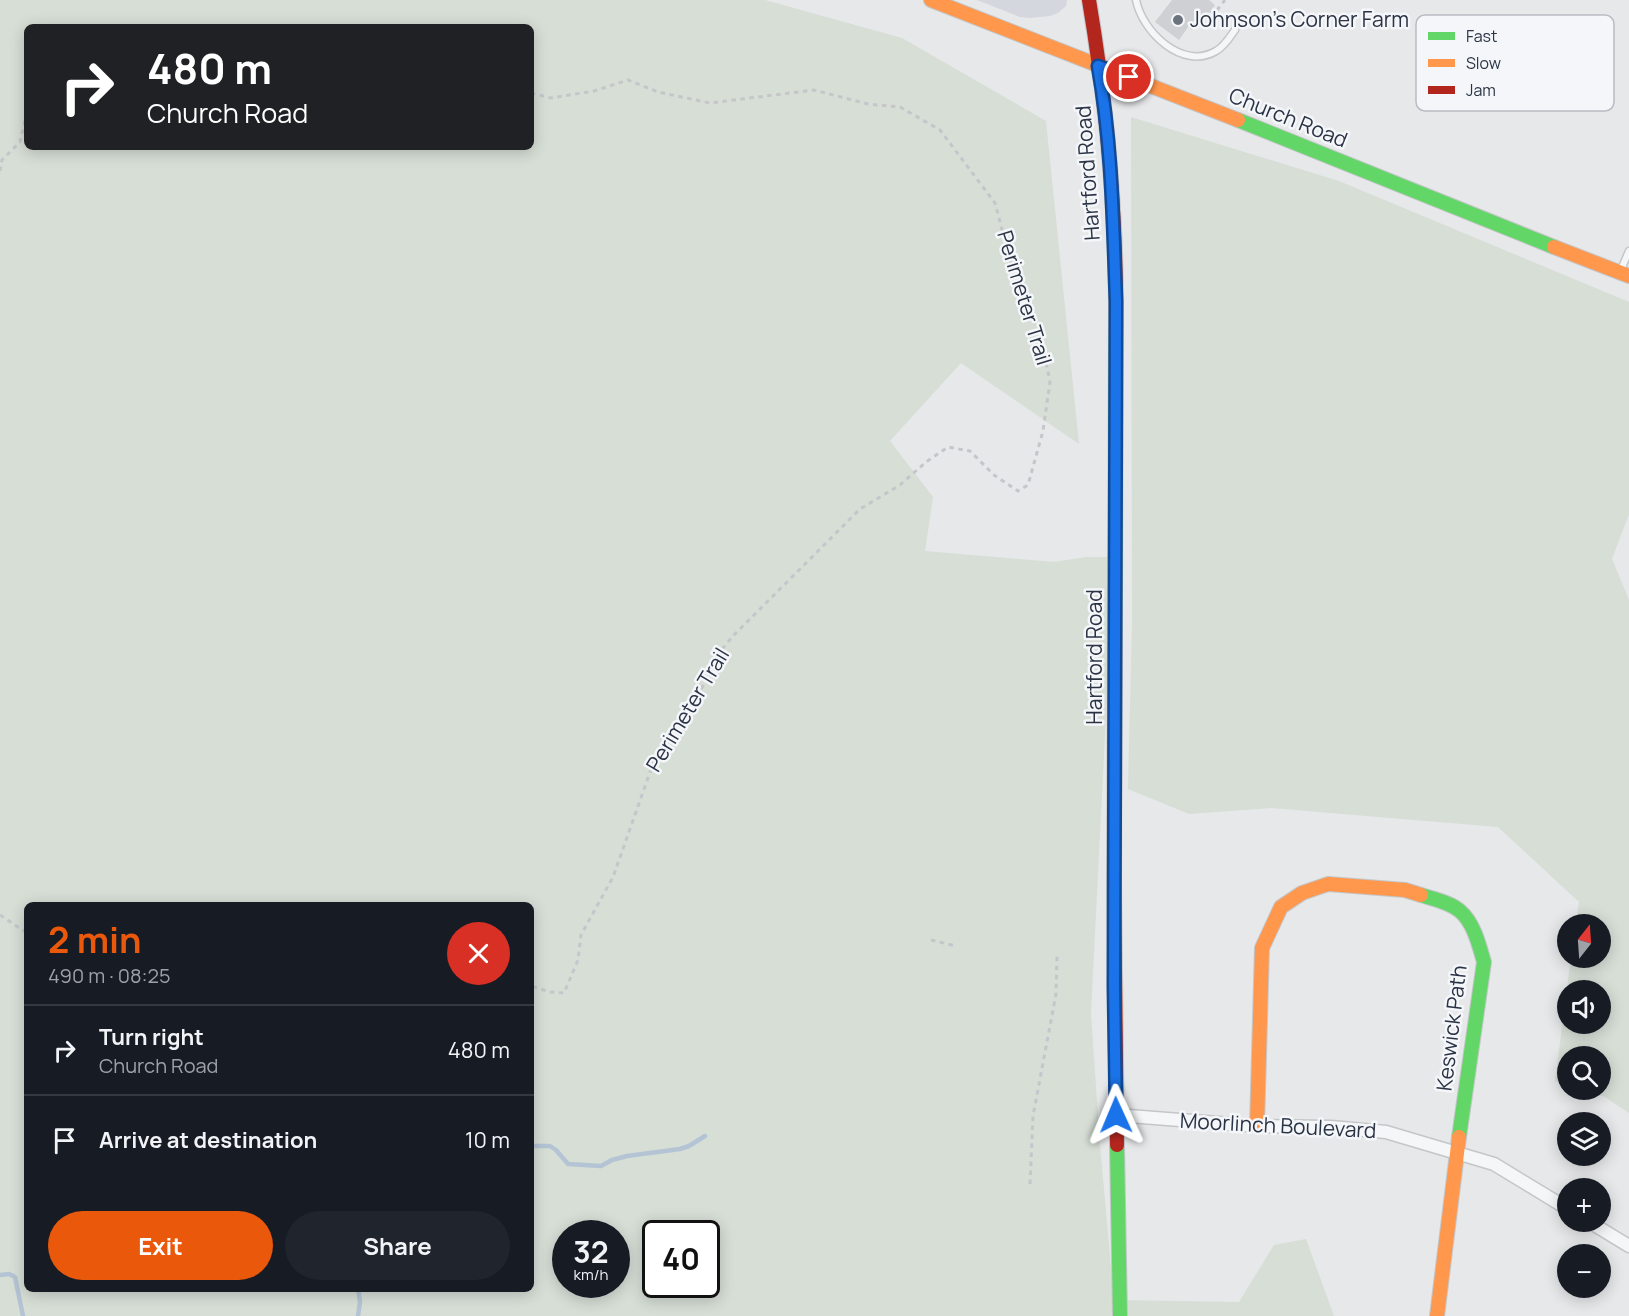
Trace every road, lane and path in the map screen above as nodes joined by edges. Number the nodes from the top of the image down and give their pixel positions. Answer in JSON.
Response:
{"nodes":[{"id":1,"x":931,"y":0,"type":"edge"},
{"id":2,"x":1089,"y":0,"type":"edge"},
{"id":3,"x":1136,"y":0,"type":"edge"},
{"id":4,"x":1225,"y":0,"type":"edge"},
{"id":5,"x":1211,"y":11,"type":"dead end"},
{"id":6,"x":1235,"y":30,"type":"dead end"},
{"id":7,"x":1098,"y":66,"type":"junction"},
{"id":8,"x":534,"y":94,"type":"edge"},
{"id":9,"x":24,"y":125,"type":"edge"},
{"id":10,"x":0,"y":171,"type":"edge"},
{"id":11,"x":1629,"y":251,"type":"edge"},
{"id":12,"x":1624,"y":274,"type":"edge"},
{"id":13,"x":0,"y":915,"type":"edge"},
{"id":14,"x":24,"y":931,"type":"edge"},
{"id":15,"x":931,"y":940,"type":"dead end"},
{"id":16,"x":957,"y":946,"type":"dead end"},
{"id":17,"x":1057,"y":956,"type":"dead end"},
{"id":18,"x":534,"y":988,"type":"edge"},
{"id":19,"x":1116,"y":1115,"type":"junction"},
{"id":20,"x":1257,"y":1126,"type":"junction"},
{"id":21,"x":1457,"y":1152,"type":"junction"},
{"id":22,"x":1030,"y":1184,"type":"dead end"},
{"id":23,"x":1557,"y":1202,"type":"edge"},
{"id":24,"x":1606,"y":1232,"type":"edge"},
{"id":25,"x":1629,"y":1246,"type":"edge"},
{"id":26,"x":1120,"y":1316,"type":"edge"},
{"id":27,"x":1437,"y":1316,"type":"edge"}],
"edges":[{"from":1,"to":7,"type":"street","name":"Church Road"},
{"from":2,"to":7,"type":"street","name":"Hartford Road"},
{"from":3,"to":6,"type":"lane"},
{"from":4,"to":5,"type":"path"},
{"from":7,"to":12,"type":"street","name":"Church Road"},
{"from":7,"to":19,"type":"street","name":"Hartford Road"},
{"from":8,"to":18,"type":"path","name":"Perimeter Trail"},
{"from":9,"to":10,"type":"path"},
{"from":11,"to":12,"type":"lane"},
{"from":13,"to":14,"type":"path"},
{"from":15,"to":16,"type":"path"},
{"from":17,"to":22,"type":"path"},
{"from":19,"to":20,"type":"street","name":"Moorlinch Boulevard"},
{"from":19,"to":26,"type":"street","name":"Hartford Road"},
{"from":20,"to":21,"type":"street","name":"Moorlinch Boulevard"},
{"from":20,"to":21,"type":"street","name":"Keswick Path"},
{"from":21,"to":23,"type":"street","name":"Moorlinch Boulevard"},
{"from":21,"to":27,"type":"street","name":"Keswick Path"},
{"from":24,"to":25,"type":"street"}]}
